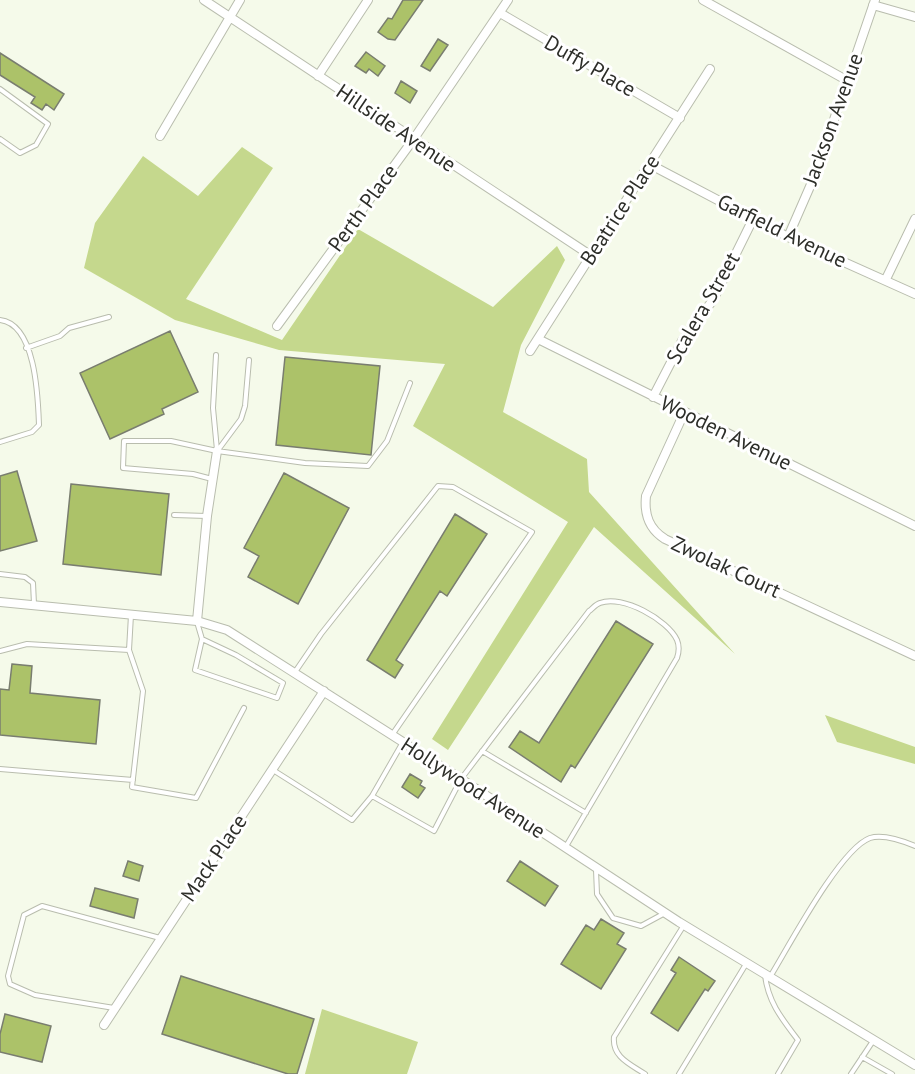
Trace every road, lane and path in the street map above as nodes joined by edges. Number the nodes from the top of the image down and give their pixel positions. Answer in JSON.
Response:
{"nodes":[{"id":1,"x":204,"y":0,"type":"edge"},
{"id":2,"x":240,"y":0,"type":"edge"},
{"id":3,"x":368,"y":0,"type":"edge"},
{"id":4,"x":508,"y":0,"type":"edge"},
{"id":5,"x":703,"y":0,"type":"edge"},
{"id":6,"x":874,"y":2,"type":"edge"},
{"id":7,"x":500,"y":13,"type":"junction"},
{"id":8,"x":230,"y":16,"type":"junction"},
{"id":9,"x":915,"y":17,"type":"edge"},
{"id":10,"x":710,"y":69,"type":"dead end"},
{"id":11,"x":318,"y":76,"type":"junction"},
{"id":12,"x":848,"y":81,"type":"junction"},
{"id":13,"x":0,"y":89,"type":"edge"},
{"id":14,"x":680,"y":118,"type":"junction"},
{"id":15,"x":160,"y":136,"type":"dead end"},
{"id":16,"x":0,"y":139,"type":"edge"},
{"id":17,"x":413,"y":140,"type":"junction"},
{"id":18,"x":651,"y":165,"type":"junction"},
{"id":19,"x":753,"y":219,"type":"junction"},
{"id":20,"x":915,"y":219,"type":"edge"},
{"id":21,"x":788,"y":237,"type":"junction"},
{"id":22,"x":590,"y":255,"type":"junction"},
{"id":23,"x":886,"y":279,"type":"junction"},
{"id":24,"x":915,"y":294,"type":"edge"},
{"id":25,"x":109,"y":317,"type":"dead end"},
{"id":26,"x":0,"y":320,"type":"edge"},
{"id":27,"x":277,"y":326,"type":"dead end"},
{"id":28,"x":538,"y":339,"type":"junction"},
{"id":29,"x":26,"y":348,"type":"junction"},
{"id":30,"x":530,"y":351,"type":"dead end"},
{"id":31,"x":216,"y":355,"type":"dead end"},
{"id":32,"x":249,"y":360,"type":"dead end"},
{"id":33,"x":410,"y":383,"type":"dead end"},
{"id":34,"x":653,"y":398,"type":"junction"},
{"id":35,"x":684,"y":413,"type":"junction"},
{"id":36,"x":0,"y":442,"type":"edge"},
{"id":37,"x":217,"y":451,"type":"junction"},
{"id":38,"x":213,"y":479,"type":"junction"},
{"id":39,"x":174,"y":515,"type":"dead end"},
{"id":40,"x":207,"y":516,"type":"junction"},
{"id":41,"x":915,"y":526,"type":"edge"},
{"id":42,"x":0,"y":574,"type":"edge"},
{"id":43,"x":0,"y":602,"type":"edge"},
{"id":44,"x":34,"y":605,"type":"junction"},
{"id":45,"x":132,"y":615,"type":"junction"},
{"id":46,"x":197,"y":621,"type":"junction"},
{"id":47,"x":202,"y":639,"type":"junction"},
{"id":48,"x":129,"y":650,"type":"junction"},
{"id":49,"x":0,"y":651,"type":"edge"},
{"id":50,"x":915,"y":656,"type":"edge"},
{"id":51,"x":296,"y":672,"type":"junction"},
{"id":52,"x":324,"y":691,"type":"junction"},
{"id":53,"x":244,"y":708,"type":"dead end"},
{"id":54,"x":392,"y":735,"type":"junction"},
{"id":55,"x":403,"y":742,"type":"junction"},
{"id":56,"x":482,"y":751,"type":"junction"},
{"id":57,"x":0,"y":770,"type":"edge"},
{"id":58,"x":273,"y":770,"type":"junction"},
{"id":59,"x":462,"y":779,"type":"junction"},
{"id":60,"x":133,"y":780,"type":"junction"},
{"id":61,"x":372,"y":796,"type":"junction"},
{"id":62,"x":586,"y":813,"type":"junction"},
{"id":63,"x":915,"y":846,"type":"edge"},
{"id":64,"x":565,"y":849,"type":"junction"},
{"id":65,"x":596,"y":869,"type":"junction"},
{"id":66,"x":665,"y":913,"type":"junction"},
{"id":67,"x":684,"y":925,"type":"junction"},
{"id":68,"x":161,"y":939,"type":"junction"},
{"id":69,"x":747,"y":963,"type":"junction"},
{"id":70,"x":768,"y":976,"type":"junction"},
{"id":71,"x":115,"y":1008,"type":"junction"},
{"id":72,"x":104,"y":1025,"type":"dead end"},
{"id":73,"x":874,"y":1040,"type":"junction"},
{"id":74,"x":862,"y":1057,"type":"junction"},
{"id":75,"x":915,"y":1065,"type":"edge"},
{"id":76,"x":645,"y":1074,"type":"edge"},
{"id":77,"x":679,"y":1074,"type":"edge"},
{"id":78,"x":778,"y":1074,"type":"edge"},
{"id":79,"x":851,"y":1074,"type":"edge"},
{"id":80,"x":892,"y":1074,"type":"edge"}],
"edges":[{"from":1,"to":8,"type":"street","name":"Hillside Avenue"},
{"from":2,"to":8,"type":"street"},
{"from":3,"to":11,"type":"street"},
{"from":4,"to":7,"type":"street","name":"Perth Place"},
{"from":5,"to":12,"type":"street"},
{"from":6,"to":9,"type":"street"},
{"from":6,"to":12,"type":"street","name":"Jackson Avenue"},
{"from":7,"to":14,"type":"street","name":"Duffy Place"},
{"from":7,"to":17,"type":"street","name":"Perth Place"},
{"from":8,"to":11,"type":"street","name":"Hillside Avenue"},
{"from":8,"to":15,"type":"street"},
{"from":10,"to":14,"type":"street","name":"Beatrice Place"},
{"from":11,"to":17,"type":"street","name":"Hillside Avenue"},
{"from":12,"to":21,"type":"street","name":"Jackson Avenue"},
{"from":13,"to":16,"type":"lane"},
{"from":14,"to":18,"type":"street","name":"Beatrice Place"},
{"from":17,"to":22,"type":"street","name":"Hillside Avenue"},
{"from":17,"to":27,"type":"street","name":"Perth Place"},
{"from":18,"to":19,"type":"street","name":"Garfield Avenue"},
{"from":18,"to":22,"type":"street","name":"Beatrice Place"},
{"from":19,"to":21,"type":"street","name":"Garfield Avenue"},
{"from":19,"to":34,"type":"street","name":"Scalera Street"},
{"from":20,"to":23,"type":"street"},
{"from":21,"to":23,"type":"street","name":"Garfield Avenue"},
{"from":22,"to":28,"type":"street","name":"Beatrice Place"},
{"from":23,"to":24,"type":"street","name":"Garfield Avenue"},
{"from":25,"to":29,"type":"lane"},
{"from":26,"to":29,"type":"lane"},
{"from":28,"to":30,"type":"street","name":"Beatrice Place"},
{"from":28,"to":34,"type":"street","name":"Wooden Avenue"},
{"from":29,"to":36,"type":"lane"},
{"from":31,"to":37,"type":"lane"},
{"from":32,"to":37,"type":"lane"},
{"from":33,"to":37,"type":"lane"},
{"from":34,"to":35,"type":"street","name":"Wooden Avenue"},
{"from":35,"to":41,"type":"street","name":"Wooden Avenue"},
{"from":35,"to":50,"type":"street","name":"Zwolak Court"},
{"from":37,"to":38,"type":"street"},
{"from":37,"to":38,"type":"lane"},
{"from":38,"to":40,"type":"street"},
{"from":39,"to":40,"type":"lane"},
{"from":40,"to":46,"type":"street"},
{"from":42,"to":44,"type":"lane"},
{"from":43,"to":44,"type":"street","name":"Hollywood Avenue"},
{"from":44,"to":45,"type":"street","name":"Hollywood Avenue"},
{"from":45,"to":46,"type":"street","name":"Hollywood Avenue"},
{"from":45,"to":48,"type":"lane"},
{"from":46,"to":47,"type":"lane"},
{"from":46,"to":51,"type":"street","name":"Hollywood Avenue"},
{"from":47,"to":47,"type":"lane"},
{"from":48,"to":49,"type":"lane"},
{"from":48,"to":60,"type":"lane"},
{"from":51,"to":52,"type":"street","name":"Hollywood Avenue"},
{"from":51,"to":54,"type":"lane"},
{"from":52,"to":54,"type":"street","name":"Hollywood Avenue"},
{"from":52,"to":58,"type":"street","name":"Mack Place"},
{"from":53,"to":60,"type":"lane"},
{"from":54,"to":55,"type":"street","name":"Hollywood Avenue"},
{"from":55,"to":59,"type":"street","name":"Hollywood Avenue"},
{"from":55,"to":61,"type":"lane"},
{"from":56,"to":59,"type":"lane"},
{"from":56,"to":62,"type":"lane"},
{"from":56,"to":62,"type":"lane"},
{"from":57,"to":60,"type":"lane"},
{"from":58,"to":61,"type":"lane"},
{"from":58,"to":68,"type":"street","name":"Mack Place"},
{"from":59,"to":61,"type":"lane"},
{"from":59,"to":64,"type":"street","name":"Hollywood Avenue"},
{"from":62,"to":64,"type":"lane"},
{"from":63,"to":70,"type":"lane"},
{"from":64,"to":65,"type":"street","name":"Hollywood Avenue"},
{"from":65,"to":66,"type":"street","name":"Hollywood Avenue"},
{"from":65,"to":66,"type":"lane"},
{"from":66,"to":67,"type":"street","name":"Hollywood Avenue"},
{"from":67,"to":69,"type":"street","name":"Hollywood Avenue"},
{"from":67,"to":76,"type":"lane"},
{"from":68,"to":71,"type":"street","name":"Mack Place"},
{"from":68,"to":71,"type":"lane"},
{"from":69,"to":70,"type":"street","name":"Hollywood Avenue"},
{"from":69,"to":77,"type":"lane"},
{"from":70,"to":73,"type":"street","name":"Hollywood Avenue"},
{"from":70,"to":78,"type":"lane"},
{"from":71,"to":72,"type":"street","name":"Mack Place"},
{"from":73,"to":74,"type":"lane"},
{"from":73,"to":75,"type":"street","name":"Hollywood Avenue"},
{"from":74,"to":79,"type":"lane"},
{"from":74,"to":80,"type":"lane"}]}
